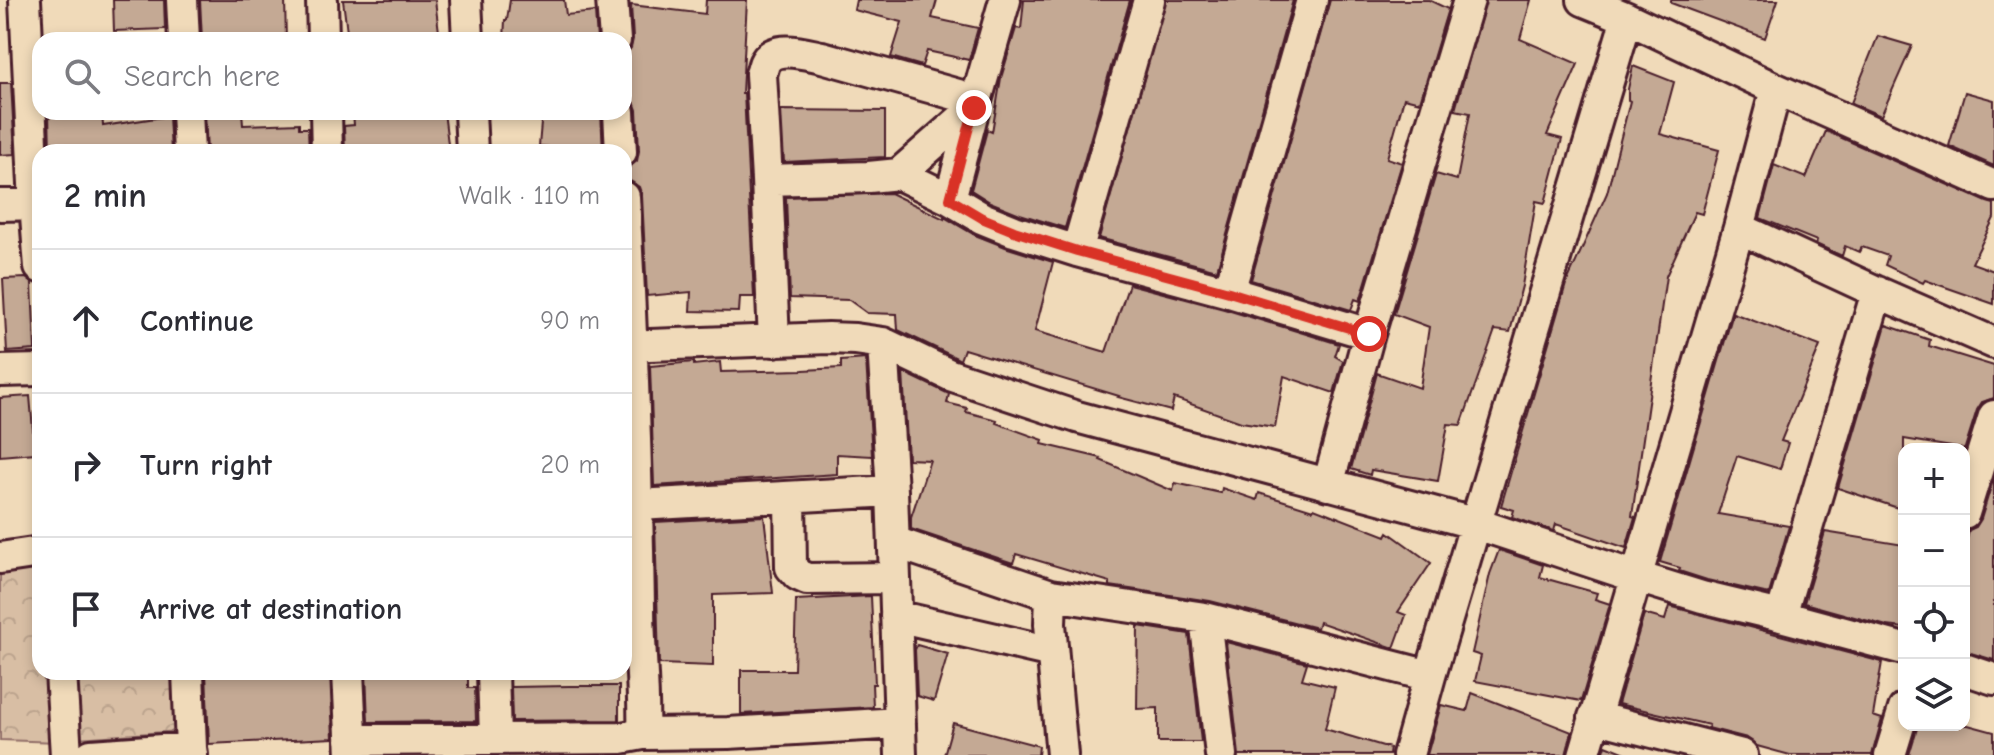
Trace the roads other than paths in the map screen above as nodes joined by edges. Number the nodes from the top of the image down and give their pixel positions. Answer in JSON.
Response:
{"nodes":[{"id":1,"x":25,"y":0,"type":"edge"},
{"id":2,"x":182,"y":0,"type":"edge"},
{"id":3,"x":322,"y":0,"type":"edge"},
{"id":4,"x":466,"y":0,"type":"edge"},
{"id":5,"x":612,"y":0,"type":"edge"},
{"id":6,"x":1005,"y":0,"type":"edge"},
{"id":7,"x":1149,"y":0,"type":"edge"},
{"id":8,"x":1312,"y":0,"type":"edge"},
{"id":9,"x":1469,"y":0,"type":"edge"},
{"id":10,"x":1583,"y":0,"type":"edge"},
{"id":11,"x":1627,"y":18,"type":"junction"},
{"id":12,"x":184,"y":32,"type":"edge"},
{"id":13,"x":323,"y":32,"type":"edge"},
{"id":14,"x":468,"y":32,"type":"edge"},
{"id":15,"x":614,"y":32,"type":"edge"},
{"id":16,"x":1776,"y":89,"type":"junction"},
{"id":17,"x":975,"y":104,"type":"junction"},
{"id":18,"x":32,"y":110,"type":"edge"},
{"id":19,"x":33,"y":120,"type":"edge"},
{"id":20,"x":187,"y":120,"type":"edge"},
{"id":21,"x":326,"y":120,"type":"edge"},
{"id":22,"x":470,"y":120,"type":"edge"},
{"id":23,"x":619,"y":120,"type":"edge"},
{"id":24,"x":34,"y":144,"type":"edge"},
{"id":25,"x":189,"y":144,"type":"edge"},
{"id":26,"x":327,"y":144,"type":"edge"},
{"id":27,"x":472,"y":144,"type":"edge"},
{"id":28,"x":621,"y":144,"type":"edge"},
{"id":29,"x":899,"y":174,"type":"junction"},
{"id":30,"x":767,"y":180,"type":"junction"},
{"id":31,"x":1994,"y":186,"type":"edge"},
{"id":32,"x":950,"y":199,"type":"junction"},
{"id":33,"x":32,"y":204,"type":"edge"},
{"id":34,"x":0,"y":205,"type":"edge"},
{"id":35,"x":1739,"y":228,"type":"junction"},
{"id":36,"x":1077,"y":251,"type":"junction"},
{"id":37,"x":1229,"y":292,"type":"junction"},
{"id":38,"x":1877,"y":292,"type":"junction"},
{"id":39,"x":1369,"y":334,"type":"junction"},
{"id":40,"x":774,"y":341,"type":"junction"},
{"id":41,"x":883,"y":343,"type":"junction"},
{"id":42,"x":1994,"y":343,"type":"edge"},
{"id":43,"x":632,"y":346,"type":"edge"},
{"id":44,"x":32,"y":370,"type":"edge"},
{"id":45,"x":0,"y":371,"type":"edge"},
{"id":46,"x":632,"y":410,"type":"edge"},
{"id":47,"x":1994,"y":416,"type":"edge"},
{"id":48,"x":1328,"y":485,"type":"junction"},
{"id":49,"x":892,"y":491,"type":"junction"},
{"id":50,"x":1970,"y":494,"type":"edge"},
{"id":51,"x":790,"y":497,"type":"junction"},
{"id":52,"x":638,"y":505,"type":"junction"},
{"id":53,"x":1477,"y":524,"type":"junction"},
{"id":54,"x":894,"y":542,"type":"junction"},
{"id":55,"x":32,"y":553,"type":"edge"},
{"id":56,"x":0,"y":558,"type":"edge"},
{"id":57,"x":1637,"y":577,"type":"junction"},
{"id":58,"x":895,"y":578,"type":"junction"},
{"id":59,"x":1051,"y":595,"type":"junction"},
{"id":60,"x":896,"y":616,"type":"junction"},
{"id":61,"x":1781,"y":616,"type":"junction"},
{"id":62,"x":1205,"y":618,"type":"junction"},
{"id":63,"x":1898,"y":647,"type":"edge"},
{"id":64,"x":1052,"y":652,"type":"junction"},
{"id":65,"x":1970,"y":671,"type":"edge"},
{"id":66,"x":1430,"y":676,"type":"junction"},
{"id":67,"x":1994,"y":679,"type":"edge"},
{"id":68,"x":61,"y":680,"type":"edge"},
{"id":69,"x":188,"y":680,"type":"edge"},
{"id":70,"x":348,"y":680,"type":"edge"},
{"id":71,"x":493,"y":680,"type":"edge"},
{"id":72,"x":1594,"y":717,"type":"junction"},
{"id":73,"x":900,"y":723,"type":"junction"},
{"id":74,"x":1898,"y":729,"type":"edge"},
{"id":75,"x":643,"y":734,"type":"junction"},
{"id":76,"x":495,"y":738,"type":"junction"},
{"id":77,"x":728,"y":744,"type":"edge"},
{"id":78,"x":351,"y":748,"type":"edge"},
{"id":79,"x":192,"y":751,"type":"edge"},
{"id":80,"x":66,"y":755,"type":"edge"},
{"id":81,"x":91,"y":755,"type":"edge"},
{"id":82,"x":901,"y":755,"type":"edge"},
{"id":83,"x":1062,"y":755,"type":"edge"},
{"id":84,"x":1221,"y":755,"type":"edge"},
{"id":85,"x":1408,"y":755,"type":"edge"},
{"id":86,"x":1584,"y":755,"type":"edge"},
{"id":87,"x":1742,"y":755,"type":"edge"},
{"id":88,"x":1890,"y":755,"type":"edge"}],
"edges":[{"from":1,"to":18,"type":"street"},
{"from":2,"to":12,"type":"street"},
{"from":3,"to":13,"type":"street"},
{"from":4,"to":14,"type":"street"},
{"from":5,"to":15,"type":"street"},
{"from":6,"to":17,"type":"street"},
{"from":7,"to":36,"type":"street"},
{"from":8,"to":37,"type":"street"},
{"from":9,"to":39,"type":"street"},
{"from":10,"to":11,"type":"street"},
{"from":11,"to":16,"type":"street"},
{"from":11,"to":53,"type":"street"},
{"from":16,"to":31,"type":"street"},
{"from":16,"to":35,"type":"street"},
{"from":17,"to":29,"type":"street"},
{"from":17,"to":30,"type":"street"},
{"from":17,"to":32,"type":"street"},
{"from":19,"to":24,"type":"street"},
{"from":20,"to":25,"type":"street"},
{"from":21,"to":26,"type":"street"},
{"from":22,"to":27,"type":"street"},
{"from":23,"to":28,"type":"street"},
{"from":29,"to":30,"type":"street"},
{"from":29,"to":32,"type":"street"},
{"from":30,"to":40,"type":"street"},
{"from":32,"to":36,"type":"street"},
{"from":33,"to":34,"type":"street"},
{"from":35,"to":38,"type":"street"},
{"from":35,"to":57,"type":"street"},
{"from":36,"to":37,"type":"street"},
{"from":37,"to":39,"type":"street"},
{"from":38,"to":42,"type":"street"},
{"from":38,"to":61,"type":"street"},
{"from":39,"to":48,"type":"street"},
{"from":40,"to":41,"type":"street"},
{"from":40,"to":43,"type":"street"},
{"from":41,"to":48,"type":"street"},
{"from":41,"to":49,"type":"street"},
{"from":44,"to":45,"type":"street"},
{"from":46,"to":52,"type":"street"},
{"from":47,"to":50,"type":"street"},
{"from":48,"to":53,"type":"street"},
{"from":49,"to":51,"type":"street"},
{"from":49,"to":54,"type":"street"},
{"from":51,"to":52,"type":"street"},
{"from":51,"to":58,"type":"street"},
{"from":52,"to":75,"type":"street"},
{"from":53,"to":57,"type":"street"},
{"from":53,"to":66,"type":"street"},
{"from":54,"to":58,"type":"street"},
{"from":54,"to":59,"type":"street"},
{"from":55,"to":56,"type":"street"},
{"from":57,"to":61,"type":"street"},
{"from":57,"to":72,"type":"street"},
{"from":58,"to":60,"type":"street"},
{"from":59,"to":62,"type":"street"},
{"from":59,"to":64,"type":"street"},
{"from":60,"to":64,"type":"street"},
{"from":60,"to":73,"type":"street"},
{"from":61,"to":63,"type":"street"},
{"from":62,"to":66,"type":"street"},
{"from":62,"to":84,"type":"street"},
{"from":64,"to":83,"type":"street"},
{"from":65,"to":67,"type":"street"},
{"from":66,"to":85,"type":"street"},
{"from":68,"to":80,"type":"street"},
{"from":69,"to":79,"type":"street"},
{"from":70,"to":78,"type":"street"},
{"from":71,"to":76,"type":"street"},
{"from":72,"to":86,"type":"street"},
{"from":72,"to":87,"type":"street"},
{"from":73,"to":77,"type":"street"},
{"from":73,"to":82,"type":"street"},
{"from":74,"to":88,"type":"street"},
{"from":75,"to":76,"type":"street"},
{"from":75,"to":77,"type":"street"},
{"from":76,"to":78,"type":"street"},
{"from":79,"to":81,"type":"street"}]}
